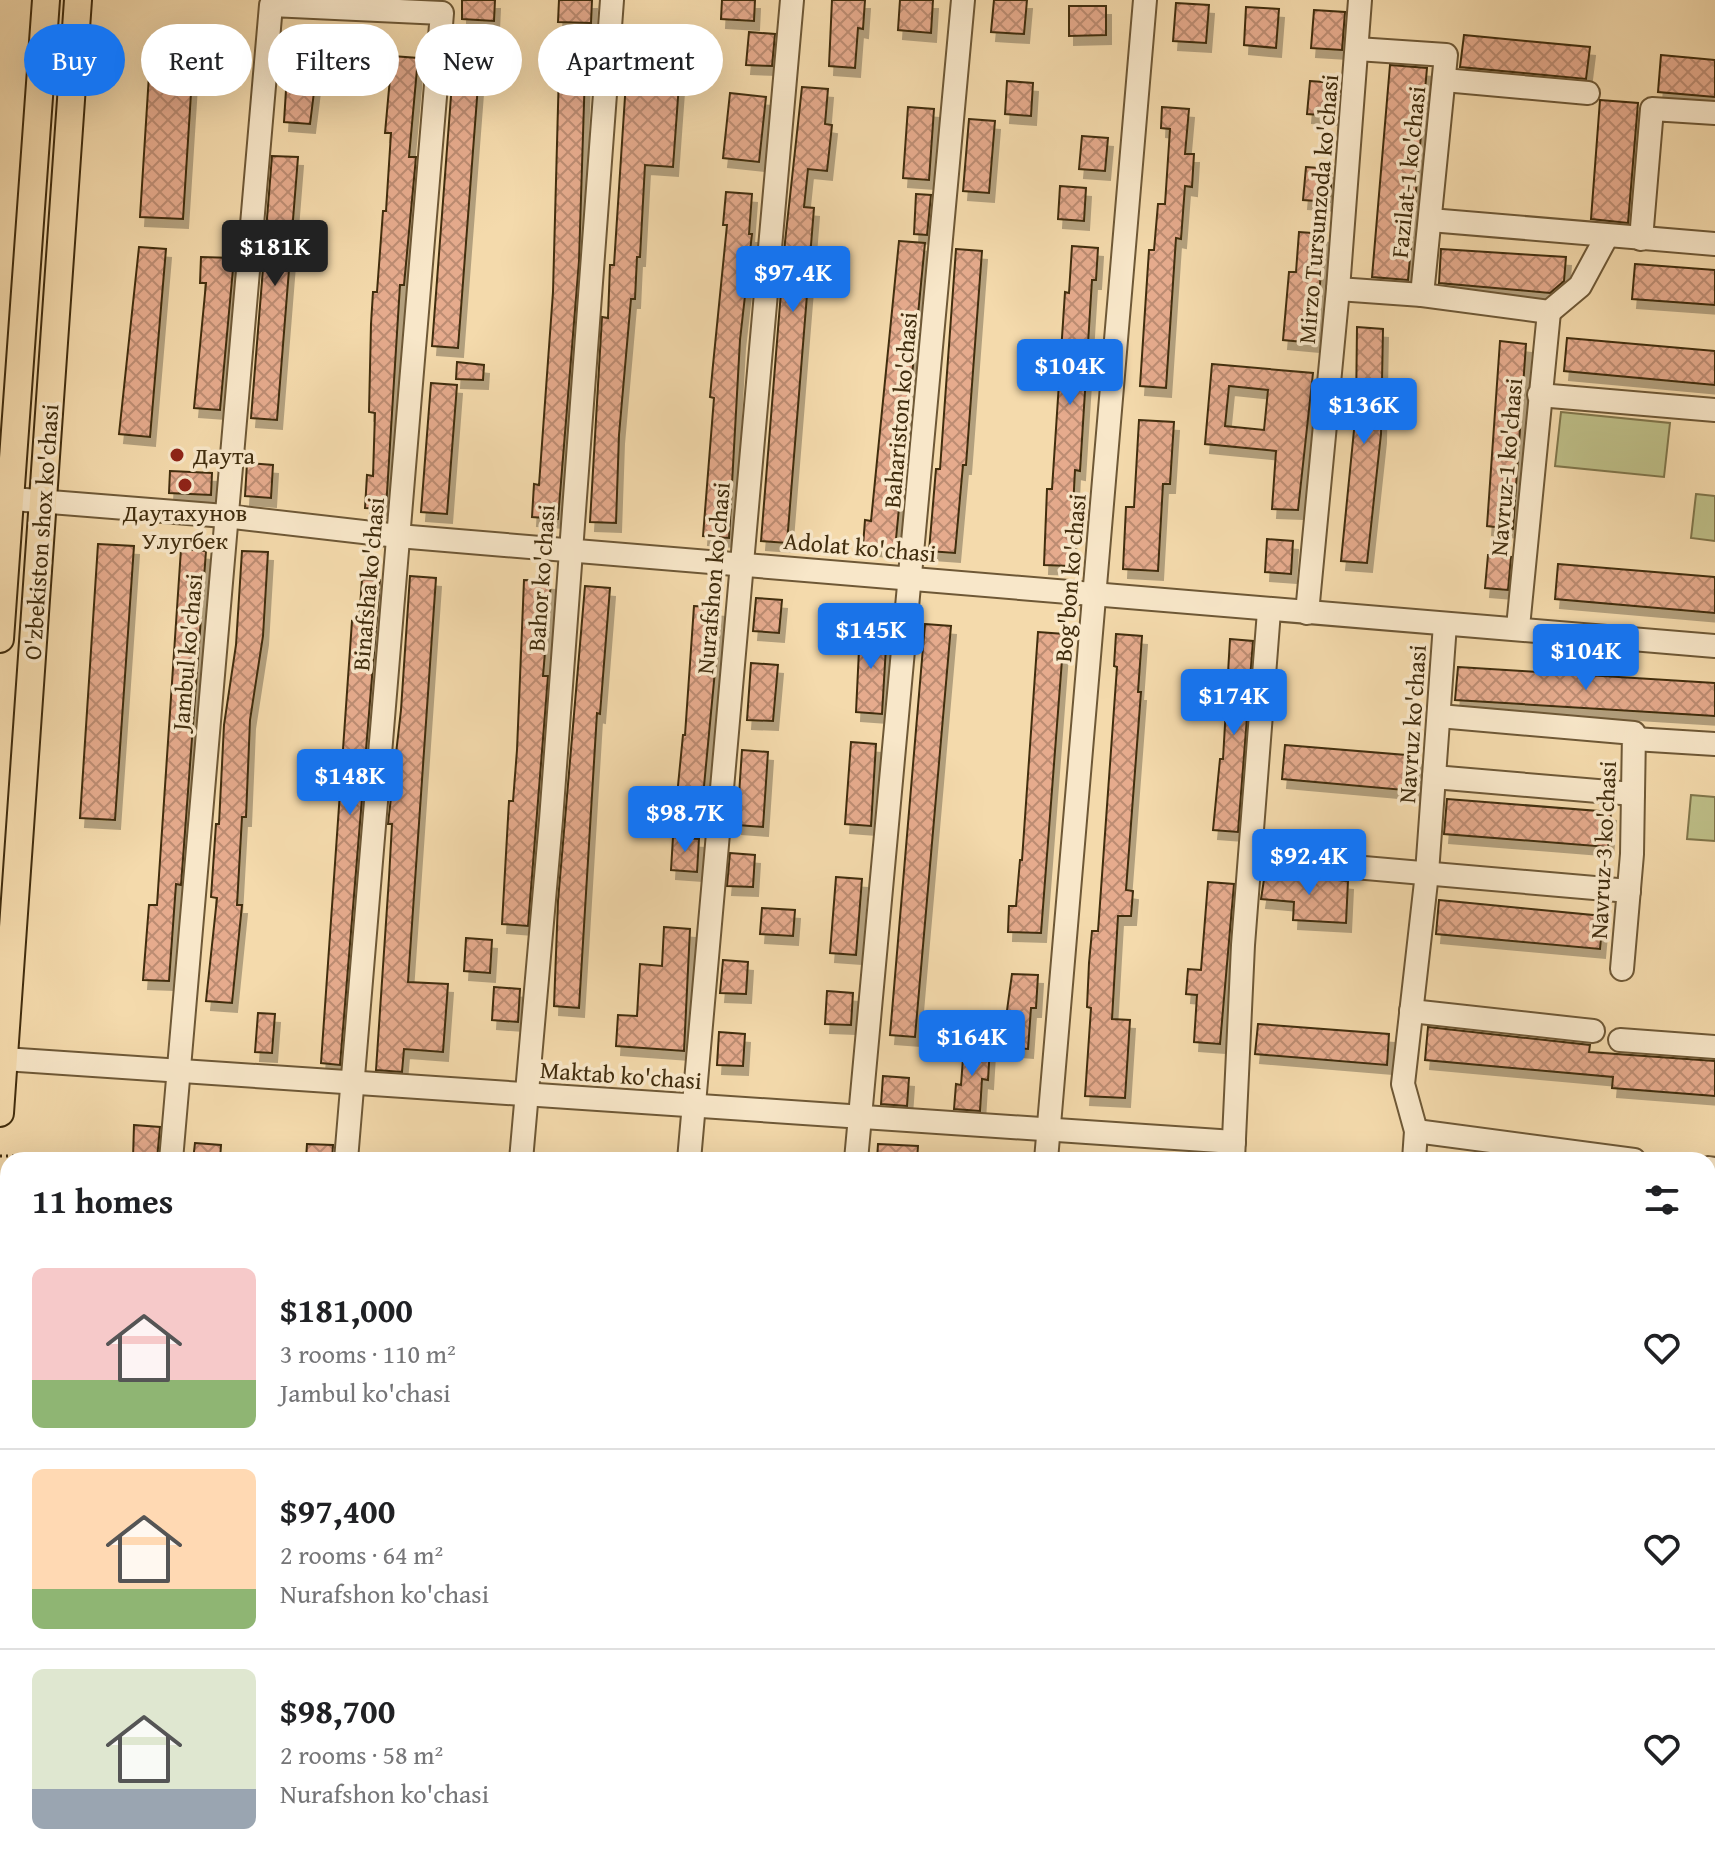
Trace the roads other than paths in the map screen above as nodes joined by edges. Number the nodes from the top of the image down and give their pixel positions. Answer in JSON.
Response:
{"nodes":[{"id":1,"x":46,"y":0,"type":"edge"},
{"id":2,"x":78,"y":0,"type":"edge"},
{"id":3,"x":612,"y":0,"type":"edge"},
{"id":4,"x":792,"y":0,"type":"edge"},
{"id":5,"x":963,"y":0,"type":"edge"},
{"id":6,"x":1145,"y":0,"type":"edge"},
{"id":7,"x":1360,"y":0,"type":"edge"},
{"id":8,"x":442,"y":13,"type":"joint"},
{"id":9,"x":1357,"y":49,"type":"junction"},
{"id":10,"x":1444,"y":80,"type":"junction"},
{"id":11,"x":1588,"y":93,"type":"dead end"},
{"id":12,"x":1715,"y":113,"type":"edge"},
{"id":13,"x":1430,"y":220,"type":"junction"},
{"id":14,"x":1607,"y":236,"type":"junction"},
{"id":15,"x":1641,"y":239,"type":"junction"},
{"id":16,"x":1715,"y":244,"type":"edge"},
{"id":17,"x":1338,"y":289,"type":"junction"},
{"id":18,"x":1422,"y":295,"type":"junction"},
{"id":19,"x":1549,"y":312,"type":"junction"},
{"id":20,"x":1539,"y":395,"type":"junction"},
{"id":21,"x":1715,"y":410,"type":"edge"},
{"id":22,"x":5,"y":498,"type":"edge"},
{"id":23,"x":43,"y":502,"type":"junction"},
{"id":24,"x":225,"y":516,"type":"junction"},
{"id":25,"x":398,"y":536,"type":"junction"},
{"id":26,"x":569,"y":548,"type":"junction"},
{"id":27,"x":740,"y":563,"type":"junction"},
{"id":28,"x":911,"y":576,"type":"junction"},
{"id":29,"x":1095,"y":596,"type":"junction"},
{"id":30,"x":1269,"y":611,"type":"junction"},
{"id":31,"x":1307,"y":613,"type":"junction"},
{"id":32,"x":1445,"y":624,"type":"junction"},
{"id":33,"x":1518,"y":627,"type":"junction"},
{"id":34,"x":0,"y":639,"type":"edge"},
{"id":35,"x":1715,"y":646,"type":"edge"},
{"id":36,"x":1439,"y":716,"type":"junction"},
{"id":37,"x":1634,"y":736,"type":"junction"},
{"id":38,"x":1715,"y":744,"type":"edge"},
{"id":39,"x":1434,"y":777,"type":"junction"},
{"id":40,"x":1633,"y":794,"type":"junction"},
{"id":41,"x":1250,"y":858,"type":"junction"},
{"id":42,"x":1427,"y":873,"type":"junction"},
{"id":43,"x":1629,"y":891,"type":"junction"},
{"id":44,"x":1622,"y":969,"type":"dead end"},
{"id":45,"x":1411,"y":1011,"type":"junction"},
{"id":46,"x":1593,"y":1031,"type":"dead end"},
{"id":47,"x":1620,"y":1040,"type":"dead end"},
{"id":48,"x":1715,"y":1047,"type":"edge"},
{"id":49,"x":4,"y":1059,"type":"junction"},
{"id":50,"x":178,"y":1071,"type":"junction"},
{"id":51,"x":353,"y":1083,"type":"junction"},
{"id":52,"x":526,"y":1095,"type":"junction"},
{"id":53,"x":694,"y":1106,"type":"junction"},
{"id":54,"x":0,"y":1113,"type":"edge"},
{"id":55,"x":860,"y":1117,"type":"junction"},
{"id":56,"x":1049,"y":1130,"type":"junction"},
{"id":57,"x":1416,"y":1131,"type":"junction"},
{"id":58,"x":1234,"y":1151,"type":"edge"},
{"id":59,"x":172,"y":1152,"type":"edge"},
{"id":60,"x":347,"y":1152,"type":"edge"},
{"id":61,"x":522,"y":1152,"type":"edge"},
{"id":62,"x":690,"y":1152,"type":"edge"},
{"id":63,"x":857,"y":1152,"type":"edge"},
{"id":64,"x":1047,"y":1152,"type":"edge"},
{"id":65,"x":1415,"y":1152,"type":"edge"},
{"id":66,"x":1569,"y":1152,"type":"edge"}],
"edges":[{"from":1,"to":22,"type":"main road","name":"O'zbekiston shox ko'chasi"},
{"from":2,"to":23,"type":"main road","name":"O'zbekiston shox ko'chasi"},
{"from":3,"to":26,"type":"street","name":"Bahor ko'chasi"},
{"from":4,"to":27,"type":"street","name":"Nurafshon ko'chasi"},
{"from":5,"to":28,"type":"street","name":"Bahariston ko'chasi"},
{"from":6,"to":29,"type":"street","name":"Bog'bon ko'chasi"},
{"from":7,"to":9,"type":"street","name":"Mirzo Tursunzoda ko'chasi"},
{"from":8,"to":24,"type":"street","name":"Jambul ko'chasi"},
{"from":8,"to":25,"type":"street","name":"Binafsha ko'chasi"},
{"from":9,"to":10,"type":"street","name":"Fazilat-1 ko'chasi"},
{"from":9,"to":17,"type":"street","name":"Mirzo Tursunzoda ko'chasi"},
{"from":10,"to":11,"type":"street"},
{"from":10,"to":13,"type":"street","name":"Fazilat-1 ko'chasi"},
{"from":12,"to":15,"type":"street"},
{"from":13,"to":14,"type":"street"},
{"from":13,"to":18,"type":"street","name":"Fazilat-1 ko'chasi"},
{"from":14,"to":15,"type":"street"},
{"from":14,"to":19,"type":"street"},
{"from":15,"to":16,"type":"street"},
{"from":17,"to":18,"type":"street"},
{"from":17,"to":31,"type":"street","name":"Mirzo Tursunzoda ko'chasi"},
{"from":18,"to":19,"type":"street"},
{"from":19,"to":20,"type":"street","name":"Navruz-1 ko'chasi"},
{"from":20,"to":21,"type":"street"},
{"from":20,"to":33,"type":"street","name":"Navruz-1 ko'chasi"},
{"from":22,"to":23,"type":"street","name":"Adolat ko'chasi"},
{"from":22,"to":34,"type":"main road","name":"O'zbekiston shox ko'chasi"},
{"from":23,"to":24,"type":"street","name":"Adolat ko'chasi"},
{"from":23,"to":49,"type":"main road","name":"O'zbekiston shox ko'chasi"},
{"from":24,"to":25,"type":"street","name":"Adolat ko'chasi"},
{"from":24,"to":50,"type":"street","name":"Jambul ko'chasi"},
{"from":25,"to":26,"type":"street","name":"Adolat ko'chasi"},
{"from":25,"to":51,"type":"street","name":"Binafsha ko'chasi"},
{"from":26,"to":27,"type":"street","name":"Adolat ko'chasi"},
{"from":26,"to":52,"type":"street","name":"Bahor ko'chasi"},
{"from":27,"to":28,"type":"street","name":"Adolat ko'chasi"},
{"from":27,"to":53,"type":"street","name":"Nurafshon ko'chasi"},
{"from":28,"to":29,"type":"street","name":"Adolat ko'chasi"},
{"from":28,"to":55,"type":"street","name":"Bahariston ko'chasi"},
{"from":29,"to":30,"type":"street","name":"Adolat ko'chasi"},
{"from":29,"to":56,"type":"street","name":"Bog'bon ko'chasi"},
{"from":30,"to":31,"type":"street","name":"Adolat ko'chasi"},
{"from":30,"to":41,"type":"street"},
{"from":31,"to":32,"type":"street","name":"Adolat ko'chasi"},
{"from":32,"to":33,"type":"street","name":"Adolat ko'chasi"},
{"from":32,"to":36,"type":"street","name":"Navruz ko'chasi"},
{"from":33,"to":35,"type":"street","name":"Adolat ko'chasi"},
{"from":36,"to":37,"type":"street"},
{"from":36,"to":39,"type":"street","name":"Navruz ko'chasi"},
{"from":37,"to":38,"type":"street"},
{"from":37,"to":40,"type":"street","name":"Navruz-3 ko'chasi"},
{"from":39,"to":40,"type":"street"},
{"from":39,"to":42,"type":"street","name":"Navruz ko'chasi"},
{"from":40,"to":43,"type":"street","name":"Navruz-3 ko'chasi"},
{"from":41,"to":42,"type":"street"},
{"from":41,"to":58,"type":"street"},
{"from":42,"to":43,"type":"street"},
{"from":42,"to":45,"type":"street","name":"Navruz ko'chasi"},
{"from":43,"to":44,"type":"street","name":"Navruz-3 ko'chasi"},
{"from":45,"to":46,"type":"street"},
{"from":45,"to":57,"type":"street","name":"Navruz ko'chasi"},
{"from":47,"to":48,"type":"street"},
{"from":49,"to":50,"type":"street","name":"Maktab ko'chasi"},
{"from":49,"to":54,"type":"main road","name":"O'zbekiston shox ko'chasi"},
{"from":50,"to":51,"type":"street","name":"Maktab ko'chasi"},
{"from":50,"to":59,"type":"street","name":"Jambul ko'chasi"},
{"from":51,"to":52,"type":"street","name":"Maktab ko'chasi"},
{"from":51,"to":60,"type":"street","name":"Binafsha ko'chasi"},
{"from":52,"to":53,"type":"street","name":"Maktab ko'chasi"},
{"from":52,"to":61,"type":"street","name":"Bahor ko'chasi"},
{"from":53,"to":55,"type":"street","name":"Maktab ko'chasi"},
{"from":53,"to":62,"type":"street","name":"Nurafshon ko'chasi"},
{"from":55,"to":56,"type":"street","name":"Maktab ko'chasi"},
{"from":55,"to":63,"type":"street","name":"Bahariston ko'chasi"},
{"from":56,"to":58,"type":"street","name":"Maktab ko'chasi"},
{"from":56,"to":64,"type":"street","name":"Bog'bon ko'chasi"},
{"from":57,"to":65,"type":"street","name":"Navruz ko'chasi"},
{"from":57,"to":66,"type":"street"}]}
